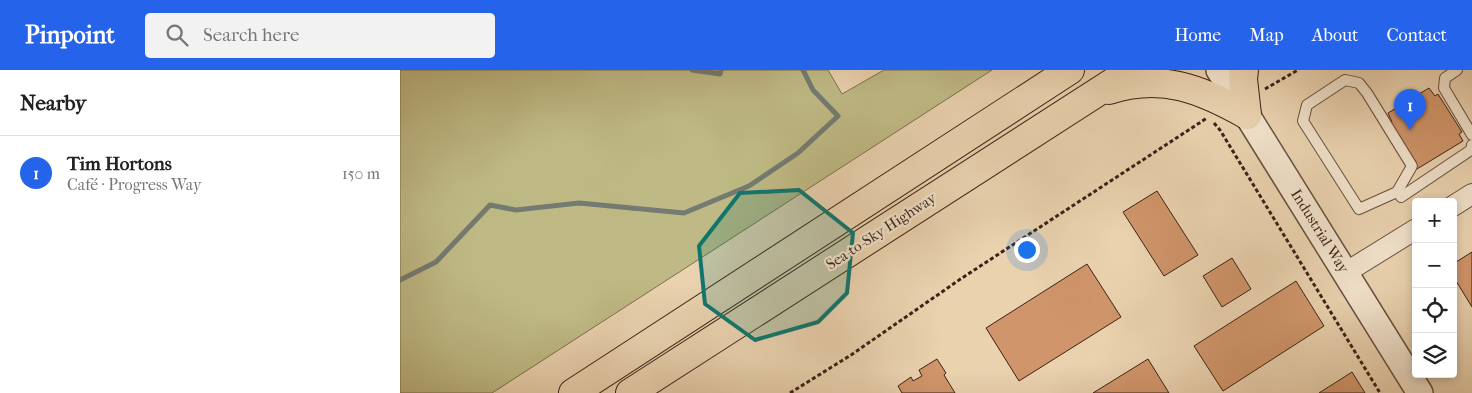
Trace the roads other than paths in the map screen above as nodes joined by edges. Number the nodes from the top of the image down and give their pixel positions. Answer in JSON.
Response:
{"nodes":[{"id":1,"x":1070,"y":70,"type":"edge"},
{"id":2,"x":1132,"y":70,"type":"edge"},
{"id":3,"x":1220,"y":70,"type":"edge"},
{"id":4,"x":1244,"y":70,"type":"edge"},
{"id":5,"x":1457,"y":70,"type":"edge"},
{"id":6,"x":1367,"y":93,"type":"joint"},
{"id":7,"x":1091,"y":96,"type":"junction"},
{"id":8,"x":1247,"y":115,"type":"junction"},
{"id":9,"x":1472,"y":135,"type":"edge"},
{"id":10,"x":1472,"y":145,"type":"edge"},
{"id":11,"x":1472,"y":194,"type":"edge"},
{"id":12,"x":1401,"y":197,"type":"dead end"},
{"id":13,"x":1457,"y":203,"type":"edge"},
{"id":14,"x":1412,"y":231,"type":"edge"},
{"id":15,"x":1345,"y":273,"type":"junction"},
{"id":16,"x":573,"y":393,"type":"edge"},
{"id":17,"x":630,"y":393,"type":"edge"},
{"id":18,"x":1420,"y":393,"type":"edge"}],
"edges":[{"from":1,"to":16,"type":"highway"},
{"from":2,"to":7,"type":"highway","name":"Sea-to-Sky Highway"},
{"from":3,"to":8,"type":"street","name":"Industrial Way"},
{"from":4,"to":8,"type":"highway"},
{"from":5,"to":9,"type":"lane"},
{"from":6,"to":6,"type":"lane"},
{"from":7,"to":8,"type":"highway"},
{"from":7,"to":17,"type":"highway","name":"Sea-to-Sky Highway"},
{"from":8,"to":15,"type":"street","name":"Industrial Way"},
{"from":10,"to":12,"type":"lane"},
{"from":11,"to":13,"type":"street"},
{"from":14,"to":15,"type":"street"},
{"from":15,"to":18,"type":"street","name":"Industrial Way"}]}
